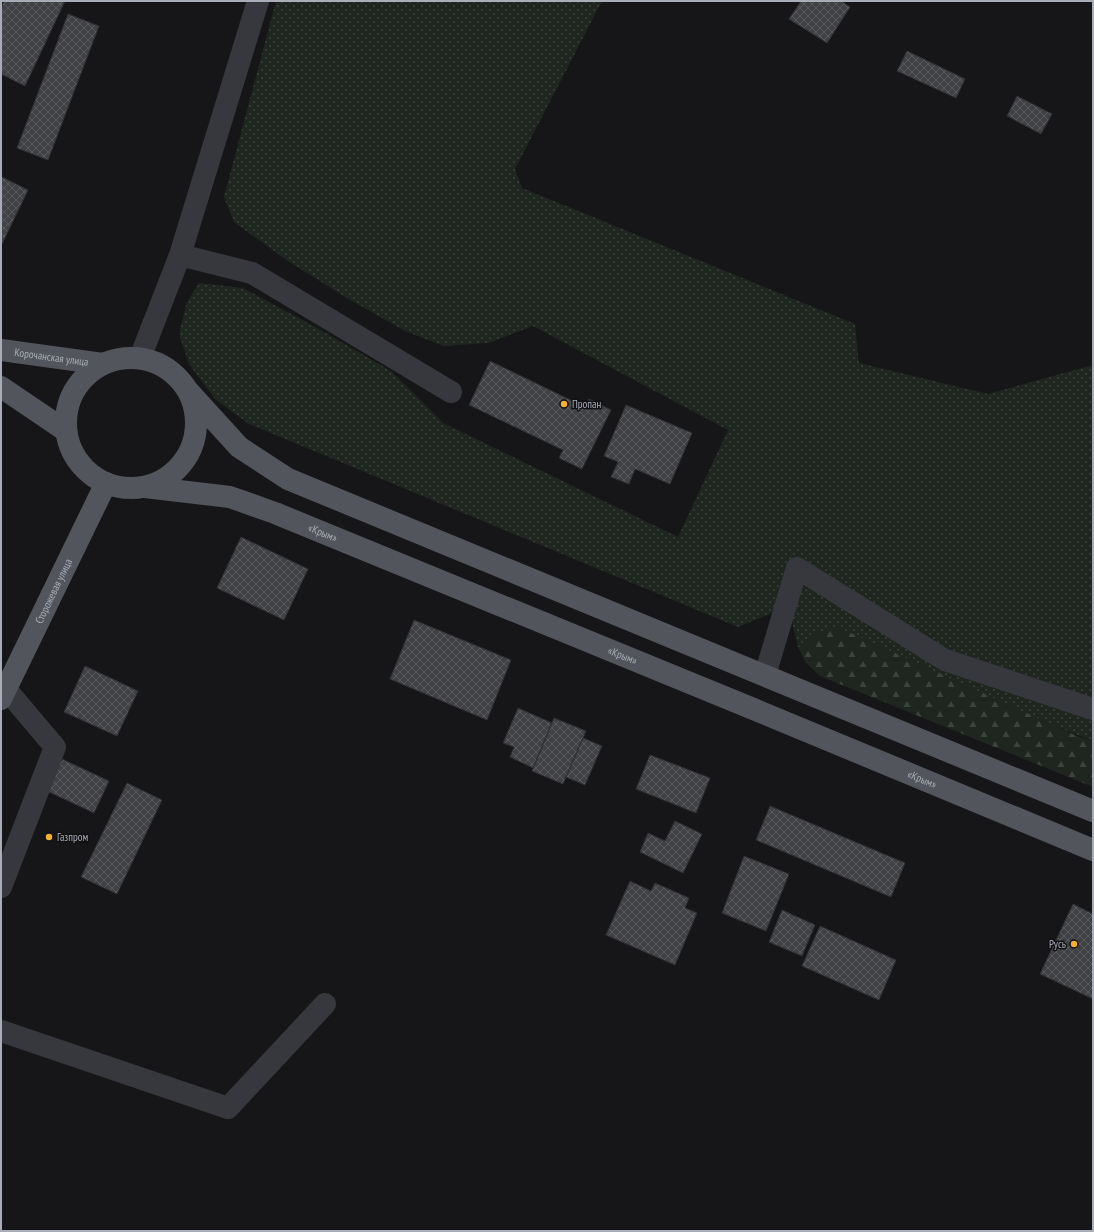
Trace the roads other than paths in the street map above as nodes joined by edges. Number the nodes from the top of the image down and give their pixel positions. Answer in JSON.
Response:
{"nodes":[{"id":1,"x":258,"y":1,"type":"edge"},
{"id":2,"x":180,"y":254,"type":"junction"},
{"id":3,"x":1,"y":350,"type":"edge"},
{"id":4,"x":140,"y":358,"type":"junction"},
{"id":5,"x":103,"y":364,"type":"junction"},
{"id":6,"x":1,"y":387,"type":"edge"},
{"id":7,"x":189,"y":392,"type":"junction"},
{"id":8,"x":451,"y":392,"type":"dead end"},
{"id":9,"x":66,"y":431,"type":"junction"},
{"id":10,"x":106,"y":483,"type":"junction"},
{"id":11,"x":145,"y":487,"type":"junction"},
{"id":12,"x":765,"y":675,"type":"junction"},
{"id":13,"x":3,"y":694,"type":"edge"},
{"id":14,"x":1093,"y":709,"type":"edge"},
{"id":15,"x":1093,"y":810,"type":"edge"},
{"id":16,"x":1093,"y":850,"type":"edge"},
{"id":17,"x":1,"y":887,"type":"edge"},
{"id":18,"x":325,"y":1004,"type":"dead end"},
{"id":19,"x":1,"y":1031,"type":"edge"}],
"edges":[{"from":1,"to":2,"type":"street"},
{"from":2,"to":4,"type":"street"},
{"from":2,"to":8,"type":"street"},
{"from":3,"to":5,"type":"main road","name":"Корочанская улица"},
{"from":4,"to":5,"type":"main road"},
{"from":4,"to":7,"type":"main road"},
{"from":5,"to":9,"type":"main road"},
{"from":6,"to":9,"type":"main road"},
{"from":7,"to":11,"type":"main road"},
{"from":7,"to":12,"type":"main road"},
{"from":9,"to":10,"type":"main road"},
{"from":10,"to":11,"type":"main road"},
{"from":10,"to":13,"type":"main road","name":"Сторожевая улица"},
{"from":11,"to":16,"type":"main road","name":"«Крым»"},
{"from":12,"to":14,"type":"street"},
{"from":12,"to":15,"type":"main road"},
{"from":13,"to":17,"type":"street"},
{"from":18,"to":19,"type":"street"}]}
